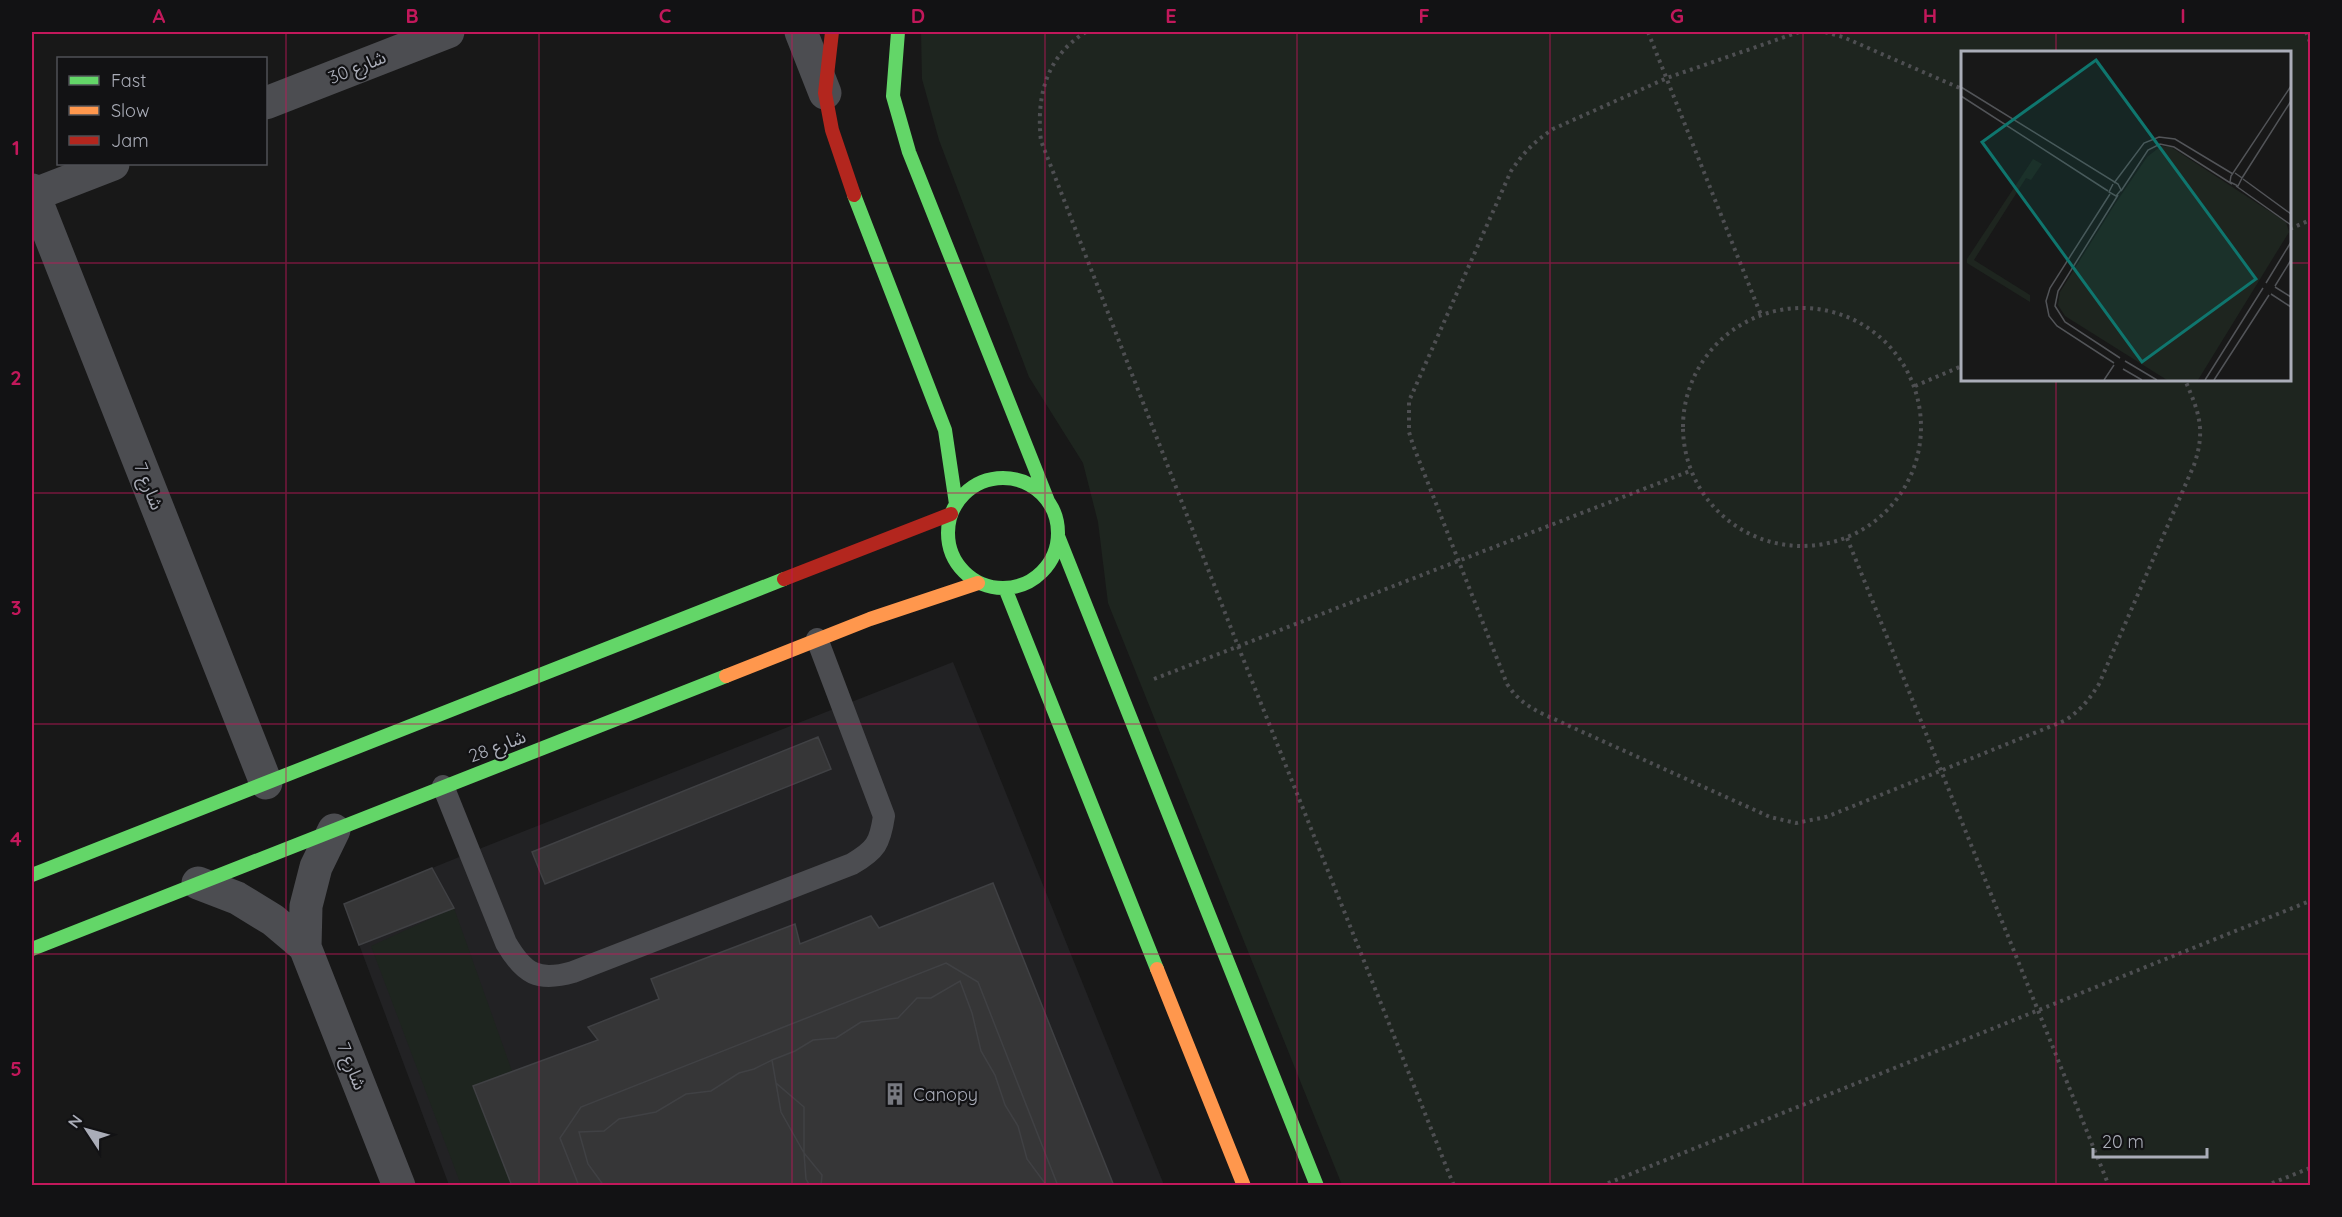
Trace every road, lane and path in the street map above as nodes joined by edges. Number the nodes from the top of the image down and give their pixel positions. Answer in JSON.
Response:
{"nodes":[{"id":1,"x":448,"y":32,"type":"edge"},
{"id":2,"x":801,"y":32,"type":"edge"},
{"id":3,"x":832,"y":32,"type":"edge"},
{"id":4,"x":898,"y":32,"type":"edge"},
{"id":5,"x":1086,"y":32,"type":"edge"},
{"id":6,"x":1648,"y":32,"type":"edge"},
{"id":7,"x":1799,"y":32,"type":"edge"},
{"id":8,"x":1825,"y":32,"type":"edge"},
{"id":9,"x":2306,"y":32,"type":"edge"},
{"id":10,"x":2310,"y":42,"type":"edge"},
{"id":11,"x":1667,"y":78,"type":"junction"},
{"id":12,"x":1961,"y":89,"type":"edge"},
{"id":13,"x":825,"y":93,"type":"junction"},
{"id":14,"x":267,"y":103,"type":"edge"},
{"id":15,"x":110,"y":165,"type":"edge"},
{"id":16,"x":32,"y":192,"type":"edge"},
{"id":17,"x":2310,"y":220,"type":"edge"},
{"id":18,"x":2291,"y":228,"type":"edge"},
{"id":19,"x":1761,"y":315,"type":"junction"},
{"id":20,"x":1961,"y":366,"type":"edge"},
{"id":21,"x":2185,"y":381,"type":"edge"},
{"id":22,"x":1915,"y":386,"type":"junction"},
{"id":23,"x":1690,"y":471,"type":"junction"},
{"id":24,"x":1048,"y":501,"type":"junction"},
{"id":25,"x":953,"y":509,"type":"junction"},
{"id":26,"x":1058,"y":536,"type":"junction"},
{"id":27,"x":1846,"y":538,"type":"junction"},
{"id":28,"x":1459,"y":560,"type":"junction"},
{"id":29,"x":978,"y":583,"type":"junction"},
{"id":30,"x":1005,"y":588,"type":"junction"},
{"id":31,"x":817,"y":639,"type":"junction"},
{"id":32,"x":1238,"y":646,"type":"junction"},
{"id":33,"x":1121,"y":692,"type":"junction"},
{"id":34,"x":1941,"y":770,"type":"junction"},
{"id":35,"x":266,"y":783,"type":"junction"},
{"id":36,"x":442,"y":786,"type":"junction"},
{"id":37,"x":334,"y":830,"type":"junction"},
{"id":38,"x":32,"y":875,"type":"edge"},
{"id":39,"x":198,"y":883,"type":"junction"},
{"id":40,"x":2310,"y":901,"type":"edge"},
{"id":41,"x":305,"y":947,"type":"junction"},
{"id":42,"x":32,"y":949,"type":"edge"},
{"id":43,"x":2038,"y":1010,"type":"junction"},
{"id":44,"x":2310,"y":1168,"type":"edge"},
{"id":45,"x":399,"y":1185,"type":"edge"},
{"id":46,"x":1244,"y":1185,"type":"edge"},
{"id":47,"x":1317,"y":1185,"type":"edge"},
{"id":48,"x":1454,"y":1185,"type":"edge"},
{"id":49,"x":1601,"y":1185,"type":"edge"},
{"id":50,"x":2109,"y":1185,"type":"edge"},
{"id":51,"x":2265,"y":1185,"type":"edge"}],
"edges":[{"from":1,"to":14,"type":"street","name":"شارع 30"},
{"from":2,"to":13,"type":"street"},
{"from":3,"to":13,"type":"street"},
{"from":4,"to":24,"type":"street"},
{"from":5,"to":32,"type":"path"},
{"from":6,"to":11,"type":"path"},
{"from":7,"to":11,"type":"path"},
{"from":8,"to":12,"type":"path"},
{"from":9,"to":10,"type":"path"},
{"from":11,"to":19,"type":"path"},
{"from":11,"to":28,"type":"path"},
{"from":13,"to":25,"type":"street"},
{"from":15,"to":16,"type":"street"},
{"from":16,"to":35,"type":"street","name":"شارع 7"},
{"from":17,"to":18,"type":"path"},
{"from":19,"to":22,"type":"path"},
{"from":19,"to":23,"type":"path"},
{"from":20,"to":22,"type":"path"},
{"from":21,"to":34,"type":"path"},
{"from":22,"to":27,"type":"path"},
{"from":23,"to":27,"type":"path"},
{"from":23,"to":28,"type":"path"},
{"from":24,"to":25,"type":"street"},
{"from":24,"to":26,"type":"street"},
{"from":25,"to":29,"type":"street"},
{"from":25,"to":35,"type":"street"},
{"from":26,"to":30,"type":"street"},
{"from":26,"to":33,"type":"street"},
{"from":27,"to":34,"type":"path"},
{"from":28,"to":32,"type":"path"},
{"from":28,"to":34,"type":"path"},
{"from":29,"to":30,"type":"street"},
{"from":29,"to":31,"type":"street","name":"شارع 28"},
{"from":30,"to":46,"type":"street"},
{"from":31,"to":36,"type":"street","name":"شارع 28"},
{"from":31,"to":36,"type":"lane"},
{"from":32,"to":33,"type":"path"},
{"from":32,"to":48,"type":"path"},
{"from":33,"to":47,"type":"street"},
{"from":34,"to":43,"type":"path"},
{"from":35,"to":38,"type":"street"},
{"from":36,"to":37,"type":"street","name":"شارع 28"},
{"from":37,"to":39,"type":"street","name":"شارع 28"},
{"from":37,"to":41,"type":"street","name":"شارع 7"},
{"from":39,"to":41,"type":"street","name":"شارع 7"},
{"from":39,"to":42,"type":"street","name":"شارع 28"},
{"from":40,"to":43,"type":"path"},
{"from":41,"to":45,"type":"street","name":"شارع 7"},
{"from":43,"to":49,"type":"path"},
{"from":43,"to":50,"type":"path"},
{"from":44,"to":51,"type":"path"}]}
